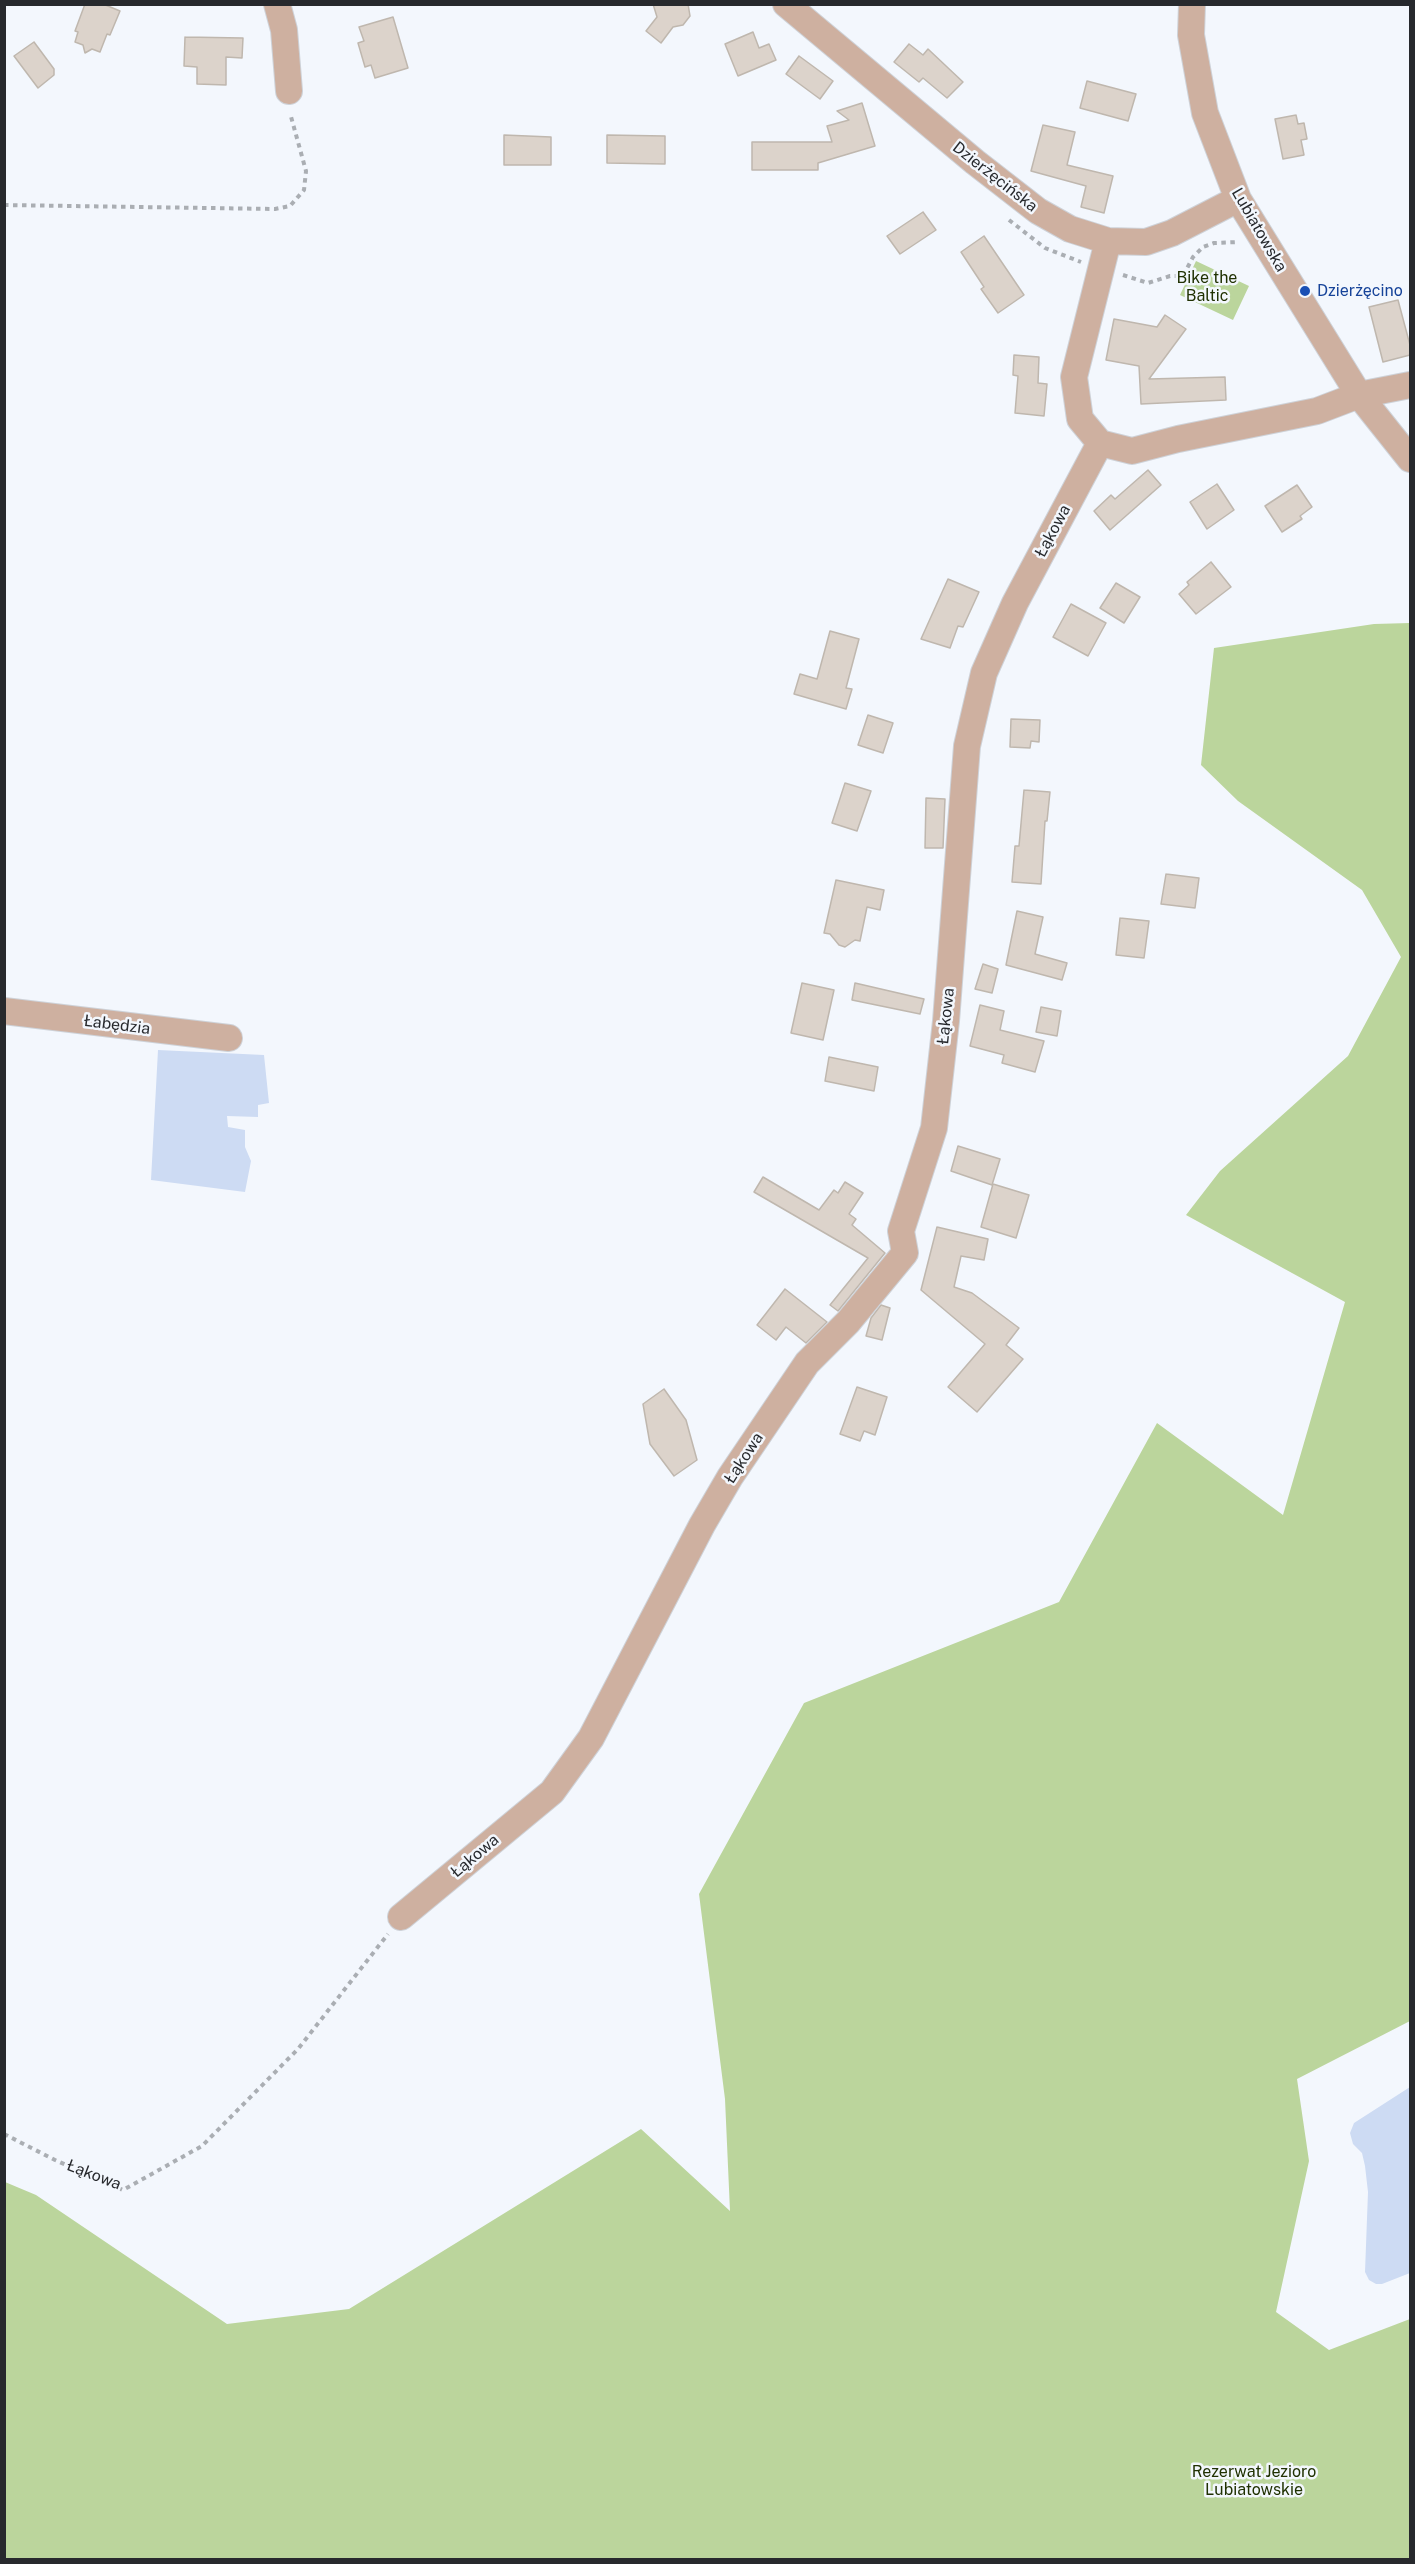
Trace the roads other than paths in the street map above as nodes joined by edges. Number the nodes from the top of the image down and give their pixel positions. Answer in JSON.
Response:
{"nodes":[{"id":1,"x":277,"y":4,"type":"edge"},
{"id":2,"x":786,"y":4,"type":"edge"},
{"id":3,"x":1192,"y":4,"type":"edge"},
{"id":4,"x":289,"y":91,"type":"road end"},
{"id":5,"x":1238,"y":198,"type":"junction"},
{"id":6,"x":1108,"y":241,"type":"junction"},
{"id":7,"x":1410,"y":385,"type":"edge"},
{"id":8,"x":1359,"y":395,"type":"junction"},
{"id":9,"x":1100,"y":443,"type":"junction"},
{"id":10,"x":1410,"y":459,"type":"edge"},
{"id":11,"x":4,"y":1011,"type":"edge"},
{"id":12,"x":229,"y":1038,"type":"dead end"},
{"id":13,"x":401,"y":1917,"type":"road end"}],
"edges":[{"from":1,"to":4,"type":"street"},
{"from":2,"to":6,"type":"street","name":"Dzierżęcińska"},
{"from":3,"to":5,"type":"street","name":"Lubiatowska"},
{"from":5,"to":6,"type":"street","name":"Dzierżęcińska"},
{"from":5,"to":8,"type":"street","name":"Lubiatowska"},
{"from":6,"to":9,"type":"street"},
{"from":7,"to":8,"type":"street"},
{"from":8,"to":9,"type":"street"},
{"from":8,"to":10,"type":"street","name":"Lubiatowska"},
{"from":9,"to":13,"type":"street","name":"Łąkowa"},
{"from":11,"to":12,"type":"street","name":"Łabędzia"}]}
